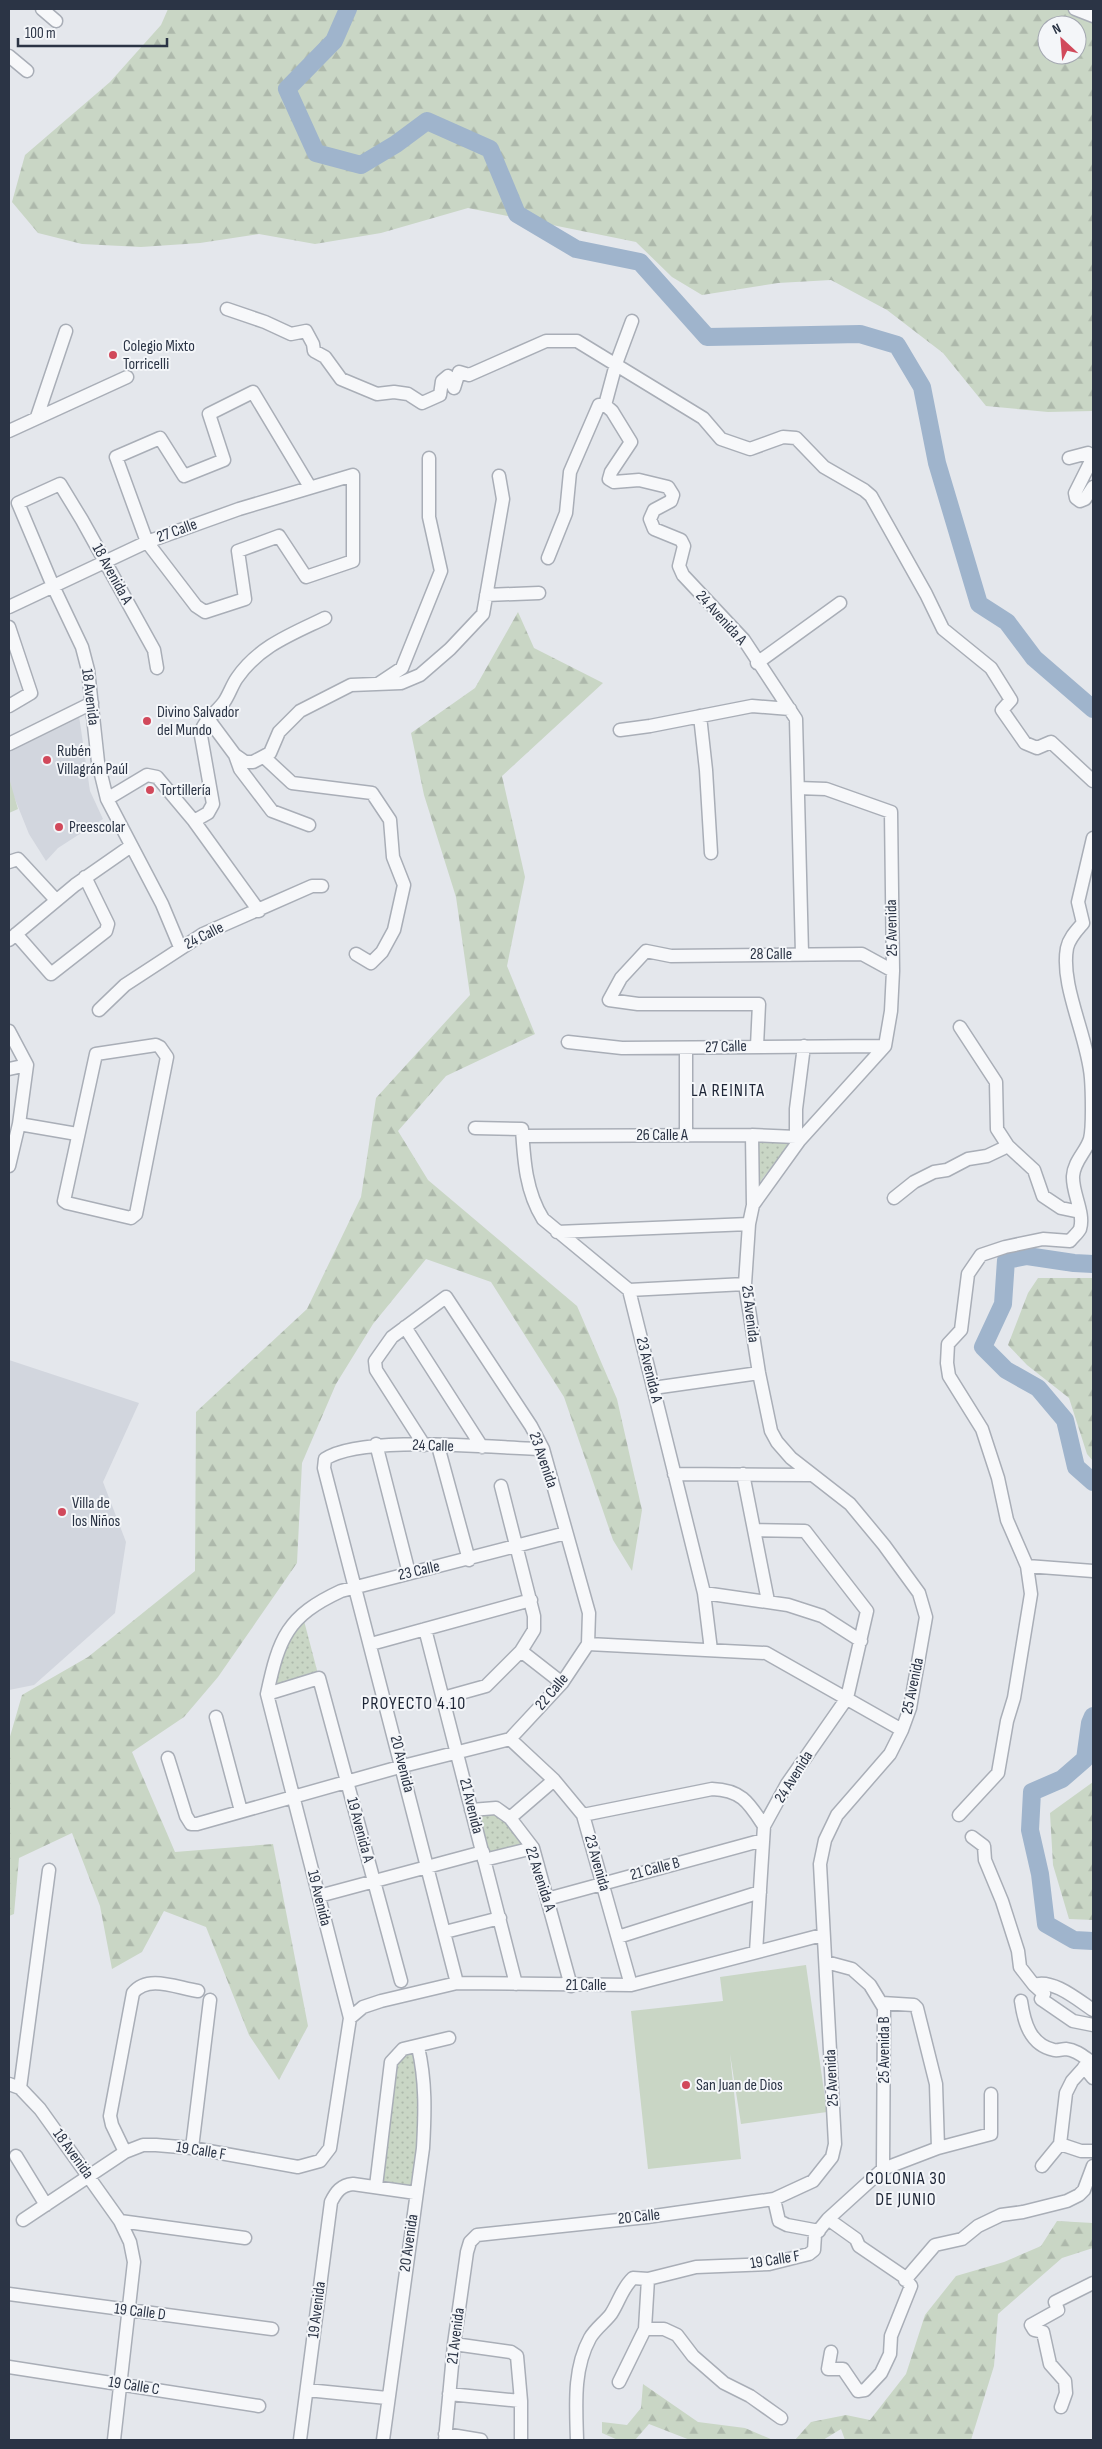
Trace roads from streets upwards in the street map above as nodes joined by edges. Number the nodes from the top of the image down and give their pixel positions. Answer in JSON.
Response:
{"nodes":[{"id":1,"x":42,"y":9,"type":"edge"},
{"id":2,"x":1075,"y":9,"type":"edge"},
{"id":3,"x":1093,"y":16,"type":"edge"},
{"id":4,"x":56,"y":21,"type":"dead end"},
{"id":5,"x":9,"y":56,"type":"edge"},
{"id":6,"x":27,"y":71,"type":"dead end"},
{"id":7,"x":227,"y":309,"type":"dead end"},
{"id":8,"x":632,"y":320,"type":"dead end"},
{"id":9,"x":66,"y":331,"type":"dead end"},
{"id":10,"x":616,"y":364,"type":"junction"},
{"id":11,"x":127,"y":377,"type":"dead end"},
{"id":12,"x":605,"y":405,"type":"junction"},
{"id":13,"x":37,"y":417,"type":"junction"},
{"id":14,"x":9,"y":431,"type":"edge"},
{"id":15,"x":429,"y":458,"type":"dead end"},
{"id":16,"x":1069,"y":458,"type":"dead end"},
{"id":17,"x":499,"y":476,"type":"dead end"},
{"id":18,"x":60,"y":484,"type":"joint"},
{"id":19,"x":310,"y":487,"type":"junction"},
{"id":20,"x":1093,"y":487,"type":"edge"},
{"id":21,"x":147,"y":542,"type":"junction"},
{"id":22,"x":548,"y":558,"type":"dead end"},
{"id":23,"x":106,"y":561,"type":"junction"},
{"id":24,"x":53,"y":586,"type":"junction"},
{"id":25,"x":539,"y":593,"type":"dead end"},
{"id":26,"x":486,"y":595,"type":"junction"},
{"id":27,"x":840,"y":603,"type":"dead end"},
{"id":28,"x":9,"y":607,"type":"edge"},
{"id":29,"x":325,"y":618,"type":"dead end"},
{"id":30,"x":9,"y":627,"type":"edge"},
{"id":31,"x":757,"y":663,"type":"junction"},
{"id":32,"x":157,"y":668,"type":"dead end"},
{"id":33,"x":378,"y":684,"type":"junction"},
{"id":34,"x":92,"y":703,"type":"junction"},
{"id":35,"x":9,"y":706,"type":"edge"},
{"id":36,"x":790,"y":709,"type":"junction"},
{"id":37,"x":700,"y":716,"type":"junction"},
{"id":38,"x":209,"y":720,"type":"junction"},
{"id":39,"x":620,"y":730,"type":"dead end"},
{"id":40,"x":9,"y":744,"type":"edge"},
{"id":41,"x":235,"y":755,"type":"junction"},
{"id":42,"x":264,"y":757,"type":"junction"},
{"id":43,"x":1093,"y":781,"type":"edge"},
{"id":44,"x":798,"y":788,"type":"junction"},
{"id":45,"x":107,"y":799,"type":"junction"},
{"id":46,"x":194,"y":822,"type":"junction"},
{"id":47,"x":309,"y":825,"type":"dead end"},
{"id":48,"x":1093,"y":838,"type":"edge"},
{"id":49,"x":131,"y":846,"type":"junction"},
{"id":50,"x":711,"y":853,"type":"dead end"},
{"id":51,"x":12,"y":860,"type":"edge"},
{"id":52,"x":85,"y":877,"type":"junction"},
{"id":53,"x":322,"y":886,"type":"dead end"},
{"id":54,"x":56,"y":900,"type":"junction"},
{"id":55,"x":259,"y":911,"type":"junction"},
{"id":56,"x":12,"y":937,"type":"edge"},
{"id":57,"x":180,"y":948,"type":"junction"},
{"id":58,"x":802,"y":953,"type":"junction"},
{"id":59,"x":356,"y":954,"type":"dead end"},
{"id":60,"x":893,"y":971,"type":"junction"},
{"id":61,"x":99,"y":1010,"type":"dead end"},
{"id":62,"x":960,"y":1027,"type":"dead end"},
{"id":63,"x":9,"y":1031,"type":"edge"},
{"id":64,"x":568,"y":1042,"type":"dead end"},
{"id":65,"x":757,"y":1046,"type":"junction"},
{"id":66,"x":804,"y":1046,"type":"junction"},
{"id":67,"x":885,"y":1046,"type":"junction"},
{"id":68,"x":686,"y":1048,"type":"junction"},
{"id":69,"x":27,"y":1065,"type":"junction"},
{"id":70,"x":9,"y":1069,"type":"edge"},
{"id":71,"x":20,"y":1124,"type":"junction"},
{"id":72,"x":475,"y":1128,"type":"dead end"},
{"id":73,"x":522,"y":1132,"type":"junction"},
{"id":74,"x":78,"y":1134,"type":"junction"},
{"id":75,"x":752,"y":1134,"type":"junction"},
{"id":76,"x":686,"y":1136,"type":"junction"},
{"id":77,"x":798,"y":1139,"type":"junction"},
{"id":78,"x":1008,"y":1146,"type":"junction"},
{"id":79,"x":9,"y":1166,"type":"edge"},
{"id":80,"x":894,"y":1198,"type":"dead end"},
{"id":81,"x":753,"y":1205,"type":"junction"},
{"id":82,"x":1080,"y":1212,"type":"junction"},
{"id":83,"x":749,"y":1224,"type":"junction"},
{"id":84,"x":557,"y":1232,"type":"junction"},
{"id":85,"x":745,"y":1284,"type":"junction"},
{"id":86,"x":629,"y":1290,"type":"junction"},
{"id":87,"x":405,"y":1327,"type":"junction"},
{"id":88,"x":758,"y":1373,"type":"junction"},
{"id":89,"x":653,"y":1388,"type":"junction"},
{"id":90,"x":376,"y":1444,"type":"junction"},
{"id":91,"x":424,"y":1445,"type":"junction"},
{"id":92,"x":438,"y":1446,"type":"junction"},
{"id":93,"x":482,"y":1447,"type":"junction"},
{"id":94,"x":543,"y":1449,"type":"junction"},
{"id":95,"x":325,"y":1459,"type":"joint"},
{"id":96,"x":674,"y":1474,"type":"junction"},
{"id":97,"x":743,"y":1474,"type":"junction"},
{"id":98,"x":810,"y":1475,"type":"junction"},
{"id":99,"x":500,"y":1486,"type":"dead end"},
{"id":100,"x":754,"y":1530,"type":"junction"},
{"id":101,"x":566,"y":1534,"type":"junction"},
{"id":102,"x":518,"y":1547,"type":"junction"},
{"id":103,"x":469,"y":1560,"type":"junction"},
{"id":104,"x":1027,"y":1566,"type":"junction"},
{"id":105,"x":1093,"y":1571,"type":"edge"},
{"id":106,"x":409,"y":1574,"type":"junction"},
{"id":107,"x":355,"y":1586,"type":"junction"},
{"id":108,"x":704,"y":1593,"type":"junction"},
{"id":109,"x":531,"y":1600,"type":"junction"},
{"id":110,"x":768,"y":1601,"type":"junction"},
{"id":111,"x":425,"y":1629,"type":"junction"},
{"id":112,"x":285,"y":1634,"type":"joint"},
{"id":113,"x":860,"y":1640,"type":"junction"},
{"id":114,"x":371,"y":1644,"type":"junction"},
{"id":115,"x":588,"y":1644,"type":"junction"},
{"id":116,"x":711,"y":1650,"type":"junction"},
{"id":117,"x":521,"y":1651,"type":"junction"},
{"id":118,"x":562,"y":1683,"type":"junction"},
{"id":119,"x":267,"y":1694,"type":"junction"},
{"id":120,"x":443,"y":1698,"type":"junction"},
{"id":121,"x":847,"y":1698,"type":"junction"},
{"id":122,"x":216,"y":1717,"type":"dead end"},
{"id":123,"x":902,"y":1730,"type":"junction"},
{"id":124,"x":510,"y":1739,"type":"junction"},
{"id":125,"x":457,"y":1752,"type":"junction"},
{"id":126,"x":168,"y":1758,"type":"dead end"},
{"id":127,"x":403,"y":1766,"type":"junction"},
{"id":128,"x":554,"y":1780,"type":"junction"},
{"id":129,"x":347,"y":1781,"type":"junction"},
{"id":130,"x":293,"y":1798,"type":"junction"},
{"id":131,"x":471,"y":1810,"type":"junction"},
{"id":132,"x":240,"y":1812,"type":"junction"},
{"id":133,"x":583,"y":1815,"type":"junction"},
{"id":134,"x":959,"y":1815,"type":"dead end"},
{"id":135,"x":510,"y":1818,"type":"junction"},
{"id":136,"x":764,"y":1826,"type":"junction"},
{"id":137,"x":972,"y":1837,"type":"dead end"},
{"id":138,"x":762,"y":1840,"type":"junction"},
{"id":139,"x":533,"y":1848,"type":"junction"},
{"id":140,"x":484,"y":1856,"type":"junction"},
{"id":141,"x":428,"y":1866,"type":"junction"},
{"id":142,"x":49,"y":1870,"type":"dead end"},
{"id":143,"x":374,"y":1881,"type":"junction"},
{"id":144,"x":602,"y":1882,"type":"junction"},
{"id":145,"x":760,"y":1892,"type":"junction"},
{"id":146,"x":319,"y":1896,"type":"junction"},
{"id":147,"x":547,"y":1899,"type":"junction"},
{"id":148,"x":500,"y":1918,"type":"junction"},
{"id":149,"x":445,"y":1932,"type":"junction"},
{"id":150,"x":822,"y":1935,"type":"junction"},
{"id":151,"x":618,"y":1937,"type":"junction"},
{"id":152,"x":756,"y":1952,"type":"junction"},
{"id":153,"x":826,"y":1962,"type":"junction"},
{"id":154,"x":401,"y":1981,"type":"dead end"},
{"id":155,"x":457,"y":1983,"type":"junction"},
{"id":156,"x":516,"y":1984,"type":"junction"},
{"id":157,"x":631,"y":1985,"type":"junction"},
{"id":158,"x":1034,"y":1985,"type":"junction"},
{"id":159,"x":571,"y":1986,"type":"junction"},
{"id":160,"x":198,"y":1992,"type":"dead end"},
{"id":161,"x":210,"y":2000,"type":"dead end"},
{"id":162,"x":1021,"y":2001,"type":"dead end"},
{"id":163,"x":882,"y":2003,"type":"junction"},
{"id":164,"x":1093,"y":2010,"type":"edge"},
{"id":165,"x":350,"y":2018,"type":"junction"},
{"id":166,"x":1093,"y":2025,"type":"edge"},
{"id":167,"x":449,"y":2038,"type":"dead end"},
{"id":168,"x":418,"y":2046,"type":"junction"},
{"id":169,"x":1084,"y":2067,"type":"junction"},
{"id":170,"x":1093,"y":2078,"type":"edge"},
{"id":171,"x":15,"y":2086,"type":"edge"},
{"id":172,"x":991,"y":2094,"type":"dead end"},
{"id":173,"x":1060,"y":2144,"type":"junction"},
{"id":174,"x":192,"y":2148,"type":"junction"},
{"id":175,"x":938,"y":2148,"type":"junction"},
{"id":176,"x":1093,"y":2151,"type":"edge"},
{"id":177,"x":125,"y":2152,"type":"junction"},
{"id":178,"x":16,"y":2156,"type":"dead end"},
{"id":179,"x":320,"y":2161,"type":"joint"},
{"id":180,"x":1042,"y":2166,"type":"dead end"},
{"id":181,"x":1093,"y":2166,"type":"edge"},
{"id":182,"x":883,"y":2169,"type":"junction"},
{"id":183,"x":88,"y":2176,"type":"junction"},
{"id":184,"x":376,"y":2186,"type":"junction"},
{"id":185,"x":799,"y":2189,"type":"joint"},
{"id":186,"x":416,"y":2193,"type":"junction"},
{"id":187,"x":774,"y":2199,"type":"junction"},
{"id":188,"x":46,"y":2204,"type":"junction"},
{"id":189,"x":828,"y":2219,"type":"junction"},
{"id":190,"x":23,"y":2220,"type":"dead end"},
{"id":191,"x":120,"y":2221,"type":"junction"},
{"id":192,"x":819,"y":2231,"type":"junction"},
{"id":193,"x":477,"y":2235,"type":"joint"},
{"id":194,"x":245,"y":2238,"type":"dead end"},
{"id":195,"x":648,"y":2279,"type":"junction"},
{"id":196,"x":908,"y":2283,"type":"junction"},
{"id":197,"x":1093,"y":2283,"type":"edge"},
{"id":198,"x":9,"y":2294,"type":"edge"},
{"id":199,"x":130,"y":2311,"type":"junction"},
{"id":200,"x":644,"y":2328,"type":"junction"},
{"id":201,"x":272,"y":2329,"type":"dead end"},
{"id":202,"x":454,"y":2344,"type":"junction"},
{"id":203,"x":831,"y":2352,"type":"dead end"},
{"id":204,"x":9,"y":2367,"type":"edge"},
{"id":205,"x":619,"y":2382,"type":"dead end"},
{"id":206,"x":121,"y":2383,"type":"junction"},
{"id":207,"x":306,"y":2390,"type":"junction"},
{"id":208,"x":449,"y":2394,"type":"junction"},
{"id":209,"x":387,"y":2398,"type":"junction"},
{"id":210,"x":520,"y":2401,"type":"junction"},
{"id":211,"x":259,"y":2406,"type":"dead end"},
{"id":212,"x":1061,"y":2407,"type":"dead end"},
{"id":213,"x":781,"y":2418,"type":"dead end"},
{"id":214,"x":445,"y":2437,"type":"edge"},
{"id":215,"x":521,"y":2439,"type":"edge"},
{"id":216,"x":114,"y":2440,"type":"edge"},
{"id":217,"x":300,"y":2440,"type":"edge"},
{"id":218,"x":382,"y":2440,"type":"edge"},
{"id":219,"x":481,"y":2440,"type":"edge"},
{"id":220,"x":577,"y":2440,"type":"edge"}],
"edges":[{"from":1,"to":4,"type":"street"},
{"from":2,"to":3,"type":"street"},
{"from":5,"to":6,"type":"street"},
{"from":7,"to":10,"type":"street"},
{"from":8,"to":10,"type":"street"},
{"from":9,"to":13,"type":"street"},
{"from":10,"to":12,"type":"street"},
{"from":10,"to":43,"type":"street"},
{"from":11,"to":13,"type":"street"},
{"from":12,"to":22,"type":"street"},
{"from":12,"to":31,"type":"street","name":"24 Avenida A"},
{"from":13,"to":14,"type":"street"},
{"from":15,"to":33,"type":"street"},
{"from":16,"to":20,"type":"street"},
{"from":17,"to":26,"type":"street"},
{"from":18,"to":23,"type":"street","name":"18 Avenida A"},
{"from":18,"to":24,"type":"street","name":"18 Avenida"},
{"from":19,"to":21,"type":"street","name":"27 Calle"},
{"from":19,"to":21,"type":"street"},
{"from":19,"to":21,"type":"street","name":"27 Calle"},
{"from":21,"to":23,"type":"street","name":"27 Calle"},
{"from":23,"to":24,"type":"street","name":"27 Calle"},
{"from":23,"to":32,"type":"street","name":"18 Avenida A"},
{"from":24,"to":28,"type":"street","name":"27 Calle"},
{"from":24,"to":34,"type":"street","name":"18 Avenida"},
{"from":25,"to":26,"type":"street"},
{"from":26,"to":33,"type":"street"},
{"from":27,"to":31,"type":"street"},
{"from":29,"to":38,"type":"street"},
{"from":30,"to":35,"type":"street"},
{"from":31,"to":36,"type":"street","name":"24 Avenida A"},
{"from":33,"to":42,"type":"street"},
{"from":34,"to":40,"type":"street"},
{"from":34,"to":45,"type":"street","name":"18 Avenida"},
{"from":36,"to":37,"type":"street"},
{"from":36,"to":44,"type":"street","name":"24 Avenida A"},
{"from":37,"to":39,"type":"street"},
{"from":37,"to":50,"type":"street"},
{"from":38,"to":41,"type":"street"},
{"from":38,"to":46,"type":"street"},
{"from":41,"to":42,"type":"street"},
{"from":41,"to":47,"type":"street"},
{"from":42,"to":59,"type":"street"},
{"from":44,"to":58,"type":"street","name":"24 Avenida A"},
{"from":44,"to":60,"type":"street","name":"25 Avenida"},
{"from":45,"to":46,"type":"street"},
{"from":45,"to":49,"type":"street","name":"18 Avenida"},
{"from":46,"to":55,"type":"street"},
{"from":48,"to":82,"type":"street"},
{"from":49,"to":52,"type":"street"},
{"from":49,"to":57,"type":"street","name":"18 Avenida"},
{"from":51,"to":54,"type":"street"},
{"from":52,"to":54,"type":"street"},
{"from":52,"to":56,"type":"street"},
{"from":53,"to":55,"type":"street","name":"24 Calle"},
{"from":54,"to":56,"type":"street"},
{"from":55,"to":57,"type":"street","name":"24 Calle"},
{"from":57,"to":61,"type":"street","name":"24 Calle"},
{"from":58,"to":60,"type":"street","name":"28 Calle"},
{"from":58,"to":65,"type":"street","name":"28 Calle"},
{"from":60,"to":67,"type":"street","name":"25 Avenida"},
{"from":62,"to":78,"type":"street"},
{"from":63,"to":69,"type":"street"},
{"from":64,"to":68,"type":"street","name":"27 Calle"},
{"from":65,"to":66,"type":"street","name":"27 Calle"},
{"from":65,"to":68,"type":"street","name":"27 Calle"},
{"from":66,"to":67,"type":"street","name":"27 Calle"},
{"from":66,"to":77,"type":"street"},
{"from":67,"to":77,"type":"street","name":"25 Avenida"},
{"from":68,"to":76,"type":"street"},
{"from":69,"to":70,"type":"street"},
{"from":69,"to":71,"type":"street"},
{"from":71,"to":74,"type":"street"},
{"from":71,"to":79,"type":"street"},
{"from":72,"to":73,"type":"street","name":"26 Calle A"},
{"from":73,"to":76,"type":"street","name":"26 Calle A"},
{"from":73,"to":84,"type":"street"},
{"from":74,"to":74,"type":"street"},
{"from":75,"to":76,"type":"street","name":"26 Calle A"},
{"from":75,"to":77,"type":"street","name":"26 Calle A"},
{"from":75,"to":81,"type":"street","name":"25 Avenida"},
{"from":77,"to":81,"type":"street","name":"25 Avenida"},
{"from":78,"to":80,"type":"street"},
{"from":78,"to":82,"type":"street"},
{"from":81,"to":83,"type":"street","name":"25 Avenida"},
{"from":82,"to":104,"type":"street"},
{"from":83,"to":84,"type":"street"},
{"from":83,"to":85,"type":"street","name":"25 Avenida"},
{"from":84,"to":86,"type":"street"},
{"from":85,"to":86,"type":"street"},
{"from":85,"to":88,"type":"street","name":"25 Avenida"},
{"from":86,"to":89,"type":"street","name":"23 Avenida A"},
{"from":87,"to":91,"type":"street"},
{"from":87,"to":93,"type":"street"},
{"from":87,"to":94,"type":"street","name":"23 Avenida"},
{"from":88,"to":89,"type":"street"},
{"from":88,"to":98,"type":"street","name":"25 Avenida"},
{"from":89,"to":96,"type":"street","name":"23 Avenida A"},
{"from":90,"to":91,"type":"street","name":"24 Calle"},
{"from":90,"to":95,"type":"street","name":"24 Calle"},
{"from":90,"to":106,"type":"street"},
{"from":91,"to":92,"type":"street","name":"24 Calle"},
{"from":92,"to":93,"type":"street","name":"24 Calle"},
{"from":92,"to":103,"type":"street"},
{"from":93,"to":94,"type":"street","name":"24 Calle"},
{"from":94,"to":101,"type":"street","name":"23 Avenida"},
{"from":95,"to":107,"type":"street","name":"20 Avenida"},
{"from":96,"to":97,"type":"street"},
{"from":96,"to":108,"type":"street","name":"23 Avenida A"},
{"from":97,"to":98,"type":"street"},
{"from":97,"to":100,"type":"street"},
{"from":98,"to":123,"type":"street","name":"25 Avenida"},
{"from":99,"to":102,"type":"street"},
{"from":100,"to":110,"type":"street"},
{"from":100,"to":113,"type":"street","name":"24 Avenida"},
{"from":101,"to":102,"type":"street","name":"23 Calle"},
{"from":101,"to":115,"type":"street","name":"23 Avenida"},
{"from":102,"to":103,"type":"street","name":"23 Calle"},
{"from":102,"to":109,"type":"street"},
{"from":103,"to":106,"type":"street","name":"23 Calle"},
{"from":104,"to":105,"type":"street"},
{"from":104,"to":134,"type":"street"},
{"from":106,"to":107,"type":"street","name":"23 Calle"},
{"from":107,"to":112,"type":"street","name":"23 Calle"},
{"from":107,"to":114,"type":"street","name":"20 Avenida"},
{"from":108,"to":110,"type":"street"},
{"from":108,"to":116,"type":"street","name":"23 Avenida A"},
{"from":109,"to":111,"type":"street"},
{"from":109,"to":117,"type":"street"},
{"from":110,"to":113,"type":"street"},
{"from":111,"to":114,"type":"street"},
{"from":111,"to":120,"type":"street","name":"21 Avenida"},
{"from":112,"to":119,"type":"street","name":"19 Avenida"},
{"from":113,"to":121,"type":"street","name":"24 Avenida"},
{"from":114,"to":127,"type":"street","name":"20 Avenida"},
{"from":115,"to":116,"type":"street"},
{"from":115,"to":118,"type":"street","name":"22 Calle"},
{"from":116,"to":121,"type":"street"},
{"from":117,"to":118,"type":"street"},
{"from":117,"to":120,"type":"street"},
{"from":118,"to":124,"type":"street","name":"22 Calle"},
{"from":119,"to":129,"type":"street","name":"19 Avenida A"},
{"from":119,"to":130,"type":"street","name":"19 Avenida"},
{"from":120,"to":125,"type":"street","name":"21 Avenida"},
{"from":121,"to":123,"type":"street"},
{"from":121,"to":136,"type":"street","name":"24 Avenida"},
{"from":122,"to":132,"type":"street"},
{"from":123,"to":150,"type":"street","name":"25 Avenida"},
{"from":124,"to":125,"type":"street"},
{"from":124,"to":128,"type":"street","name":"23 Avenida"},
{"from":125,"to":127,"type":"street"},
{"from":125,"to":131,"type":"street","name":"21 Avenida"},
{"from":126,"to":132,"type":"street"},
{"from":127,"to":129,"type":"street"},
{"from":127,"to":141,"type":"street","name":"20 Avenida"},
{"from":128,"to":133,"type":"street","name":"23 Avenida"},
{"from":128,"to":135,"type":"street"},
{"from":129,"to":130,"type":"street"},
{"from":129,"to":143,"type":"street","name":"19 Avenida A"},
{"from":130,"to":132,"type":"street"},
{"from":130,"to":146,"type":"street","name":"19 Avenida"},
{"from":131,"to":135,"type":"street","name":"22 Avenida A"},
{"from":131,"to":140,"type":"street","name":"21 Avenida"},
{"from":133,"to":136,"type":"street"},
{"from":133,"to":144,"type":"street","name":"23 Avenida"},
{"from":135,"to":139,"type":"street","name":"22 Avenida A"},
{"from":136,"to":138,"type":"street","name":"24 Avenida"},
{"from":137,"to":158,"type":"street"},
{"from":138,"to":144,"type":"street","name":"21 Calle B"},
{"from":138,"to":145,"type":"street","name":"24 Avenida"},
{"from":139,"to":140,"type":"street"},
{"from":139,"to":147,"type":"street","name":"22 Avenida A"},
{"from":140,"to":141,"type":"street"},
{"from":140,"to":148,"type":"street","name":"21 Avenida"},
{"from":141,"to":143,"type":"street"},
{"from":141,"to":149,"type":"street","name":"20 Avenida"},
{"from":142,"to":171,"type":"street","name":"18 Avenida"},
{"from":143,"to":146,"type":"street"},
{"from":143,"to":154,"type":"street","name":"19 Avenida A"},
{"from":144,"to":147,"type":"street","name":"21 Calle B"},
{"from":144,"to":151,"type":"street","name":"23 Avenida"},
{"from":145,"to":151,"type":"street"},
{"from":145,"to":152,"type":"street","name":"24 Avenida"},
{"from":146,"to":165,"type":"street","name":"19 Avenida"},
{"from":147,"to":159,"type":"street","name":"22 Avenida A"},
{"from":148,"to":149,"type":"street"},
{"from":148,"to":156,"type":"street","name":"21 Avenida"},
{"from":149,"to":155,"type":"street","name":"20 Avenida"},
{"from":150,"to":152,"type":"street","name":"21 Calle"},
{"from":150,"to":153,"type":"street","name":"25 Avenida"},
{"from":151,"to":157,"type":"street","name":"23 Avenida"},
{"from":152,"to":157,"type":"street","name":"21 Calle"},
{"from":153,"to":163,"type":"street","name":"25 Avenida B"},
{"from":153,"to":185,"type":"street","name":"25 Avenida"},
{"from":155,"to":156,"type":"street","name":"21 Calle"},
{"from":155,"to":165,"type":"street","name":"21 Calle"},
{"from":156,"to":159,"type":"street","name":"21 Calle"},
{"from":157,"to":159,"type":"street","name":"21 Calle"},
{"from":158,"to":164,"type":"street"},
{"from":158,"to":166,"type":"street"},
{"from":160,"to":177,"type":"street"},
{"from":161,"to":174,"type":"street"},
{"from":162,"to":169,"type":"street"},
{"from":163,"to":175,"type":"street"},
{"from":163,"to":182,"type":"street","name":"25 Avenida B"},
{"from":165,"to":179,"type":"street","name":"19 Avenida"},
{"from":167,"to":168,"type":"street"},
{"from":168,"to":184,"type":"street"},
{"from":168,"to":186,"type":"street","name":"20 Avenida"},
{"from":169,"to":170,"type":"street"},
{"from":169,"to":173,"type":"street"},
{"from":171,"to":183,"type":"street","name":"18 Avenida"},
{"from":172,"to":175,"type":"street","name":"19 Calle F"},
{"from":173,"to":176,"type":"street"},
{"from":173,"to":180,"type":"street"},
{"from":174,"to":177,"type":"street","name":"19 Calle F"},
{"from":174,"to":179,"type":"street","name":"19 Calle F"},
{"from":175,"to":182,"type":"street","name":"19 Calle F"},
{"from":177,"to":183,"type":"street","name":"19 Calle F"},
{"from":178,"to":188,"type":"street"},
{"from":181,"to":196,"type":"street"},
{"from":182,"to":189,"type":"street","name":"19 Calle F"},
{"from":183,"to":188,"type":"street"},
{"from":183,"to":191,"type":"street","name":"18 Avenida"},
{"from":184,"to":186,"type":"street"},
{"from":184,"to":207,"type":"street","name":"19 Avenida"},
{"from":185,"to":187,"type":"street","name":"20 Calle"},
{"from":186,"to":209,"type":"street","name":"20 Avenida"},
{"from":187,"to":192,"type":"street"},
{"from":187,"to":193,"type":"street","name":"20 Calle"},
{"from":188,"to":190,"type":"street"},
{"from":189,"to":192,"type":"street","name":"19 Calle F"},
{"from":189,"to":196,"type":"street"},
{"from":191,"to":194,"type":"street"},
{"from":191,"to":199,"type":"street","name":"18 Avenida"},
{"from":192,"to":195,"type":"street","name":"19 Calle F"},
{"from":193,"to":202,"type":"street","name":"21 Avenida"},
{"from":195,"to":200,"type":"street"},
{"from":195,"to":220,"type":"street","name":"19 Calle F"},
{"from":196,"to":203,"type":"street"},
{"from":197,"to":212,"type":"street"},
{"from":198,"to":199,"type":"street","name":"19 Calle D"},
{"from":199,"to":201,"type":"street","name":"19 Calle D"},
{"from":199,"to":206,"type":"street","name":"18 Avenida"},
{"from":200,"to":205,"type":"street"},
{"from":200,"to":213,"type":"street"},
{"from":202,"to":208,"type":"street","name":"21 Avenida"},
{"from":202,"to":210,"type":"street"},
{"from":204,"to":206,"type":"street","name":"19 Calle C"},
{"from":206,"to":211,"type":"street","name":"19 Calle C"},
{"from":206,"to":216,"type":"street","name":"18 Avenida"},
{"from":207,"to":209,"type":"street"},
{"from":207,"to":217,"type":"street","name":"19 Avenida"},
{"from":208,"to":210,"type":"street"},
{"from":208,"to":214,"type":"street","name":"21 Avenida"},
{"from":209,"to":218,"type":"street","name":"20 Avenida"},
{"from":210,"to":215,"type":"street"},
{"from":214,"to":219,"type":"street"}]}
